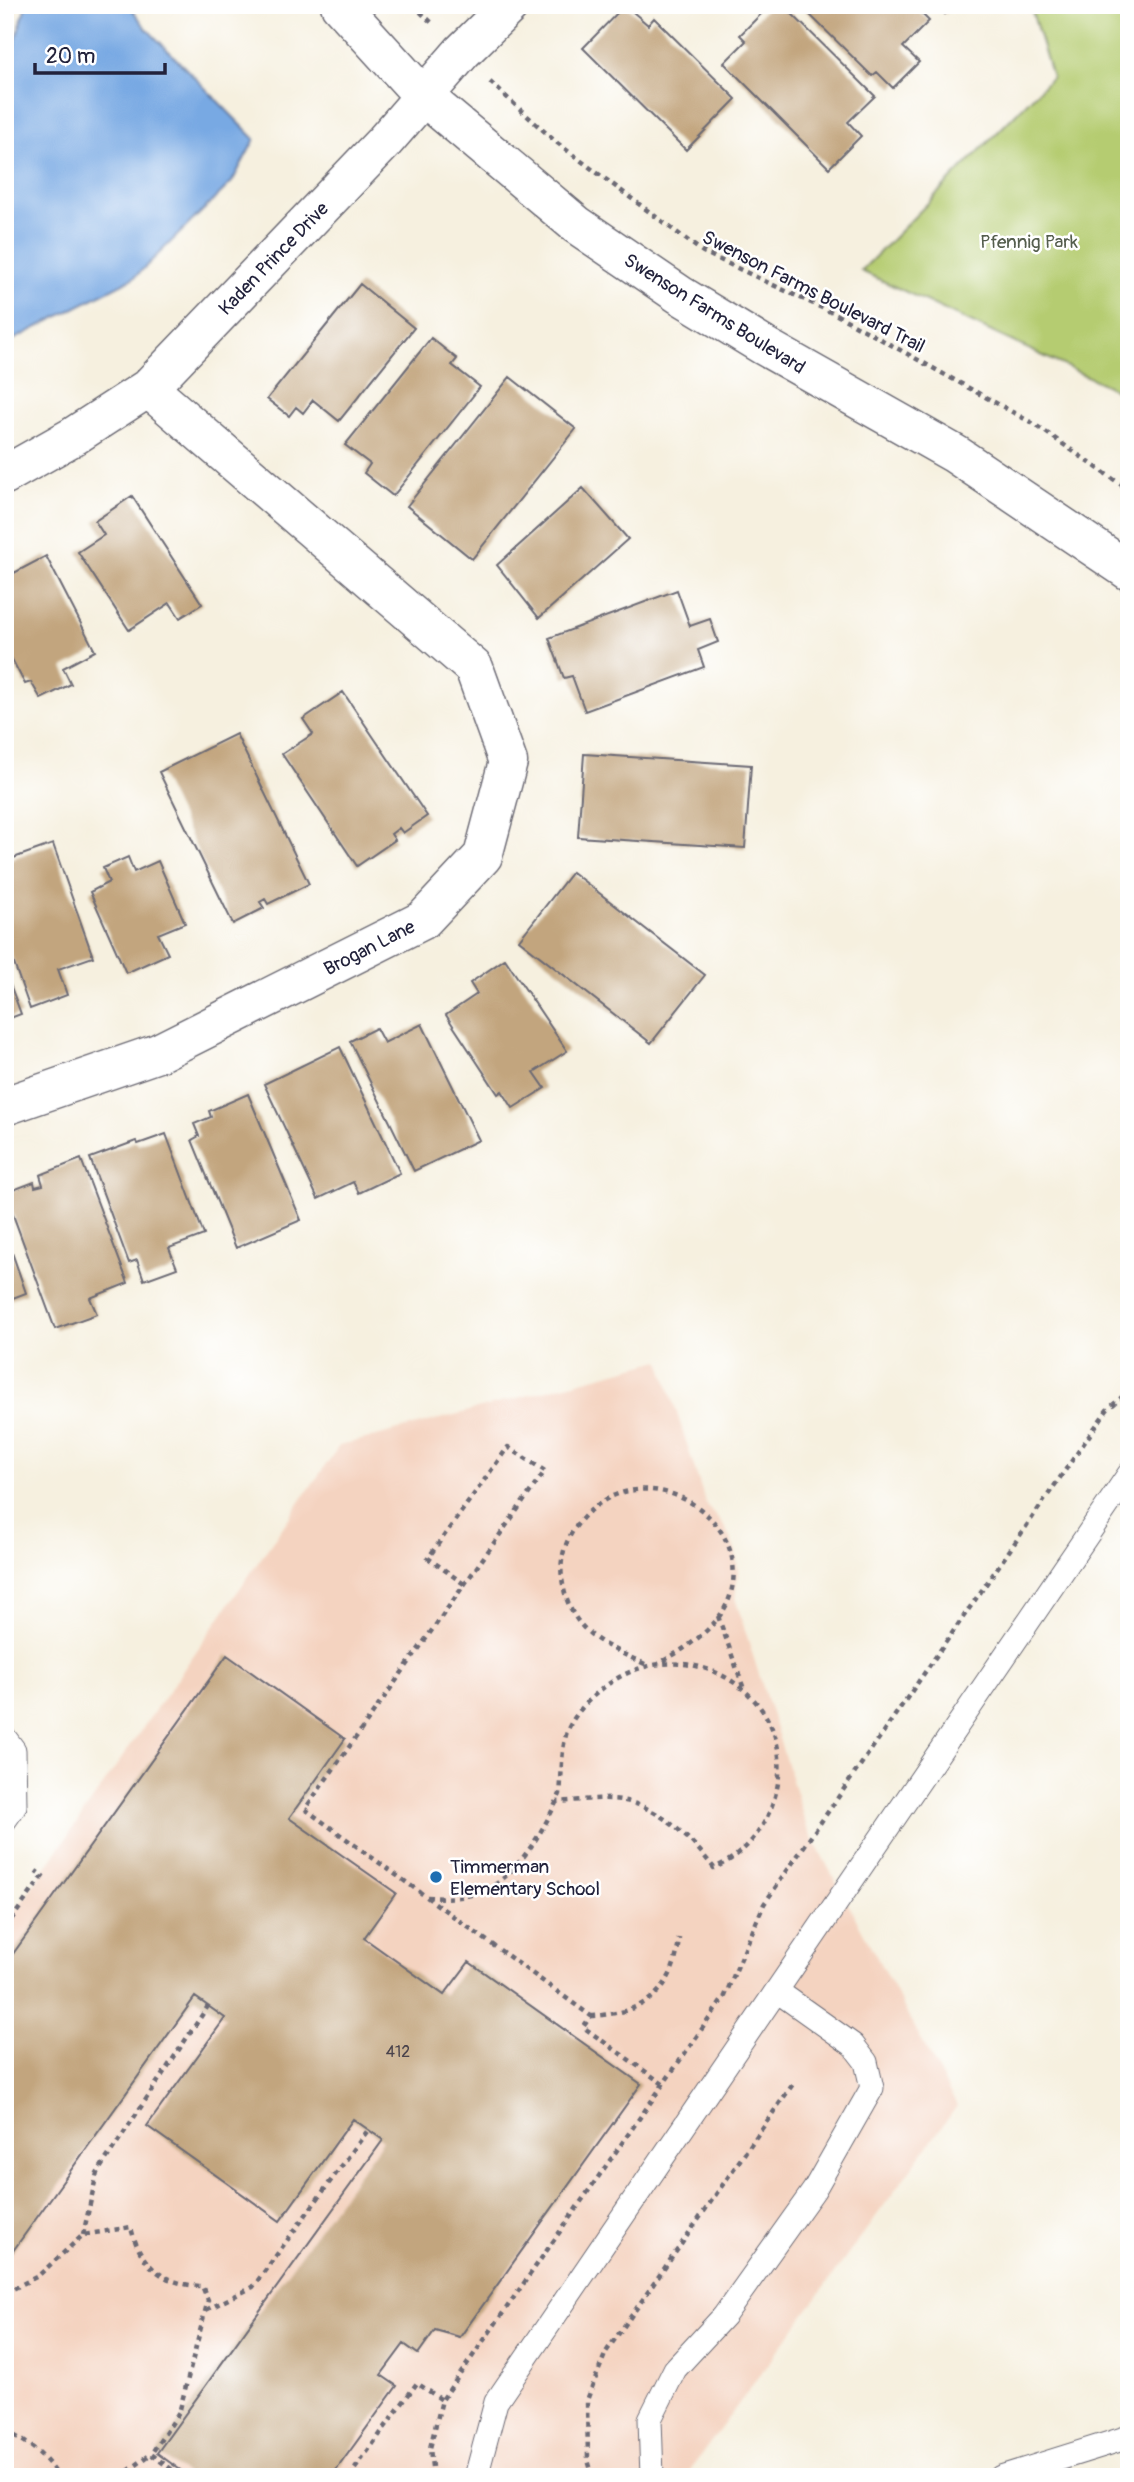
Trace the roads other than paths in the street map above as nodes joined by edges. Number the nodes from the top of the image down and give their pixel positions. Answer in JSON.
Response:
{"nodes":[{"id":1,"x":340,"y":5,"type":"edge"},
{"id":2,"x":510,"y":5,"type":"edge"},
{"id":3,"x":422,"y":95,"type":"junction"},
{"id":4,"x":148,"y":388,"type":"junction"},
{"id":5,"x":5,"y":475,"type":"edge"},
{"id":6,"x":1129,"y":571,"type":"edge"},
{"id":7,"x":5,"y":1107,"type":"edge"},
{"id":8,"x":1129,"y":1474,"type":"edge"},
{"id":9,"x":5,"y":1738,"type":"edge"},
{"id":10,"x":5,"y":1820,"type":"edge"},
{"id":11,"x":777,"y":1991,"type":"junction"},
{"id":12,"x":1129,"y":2437,"type":"edge"},
{"id":13,"x":476,"y":2477,"type":"edge"},
{"id":14,"x":652,"y":2477,"type":"edge"},
{"id":15,"x":1001,"y":2477,"type":"edge"}],
"edges":[{"from":1,"to":3,"type":"street","name":"Swenson Farms Boulevard"},
{"from":2,"to":3,"type":"street","name":"Kaden Prince Drive"},
{"from":3,"to":4,"type":"street","name":"Kaden Prince Drive"},
{"from":3,"to":6,"type":"street","name":"Swenson Farms Boulevard"},
{"from":4,"to":5,"type":"street","name":"Kaden Prince Drive"},
{"from":4,"to":7,"type":"street","name":"Brogan Lane"},
{"from":8,"to":11,"type":"lane"},
{"from":9,"to":10,"type":"lane"},
{"from":11,"to":13,"type":"lane"},
{"from":11,"to":14,"type":"lane"},
{"from":12,"to":15,"type":"lane"}]}
